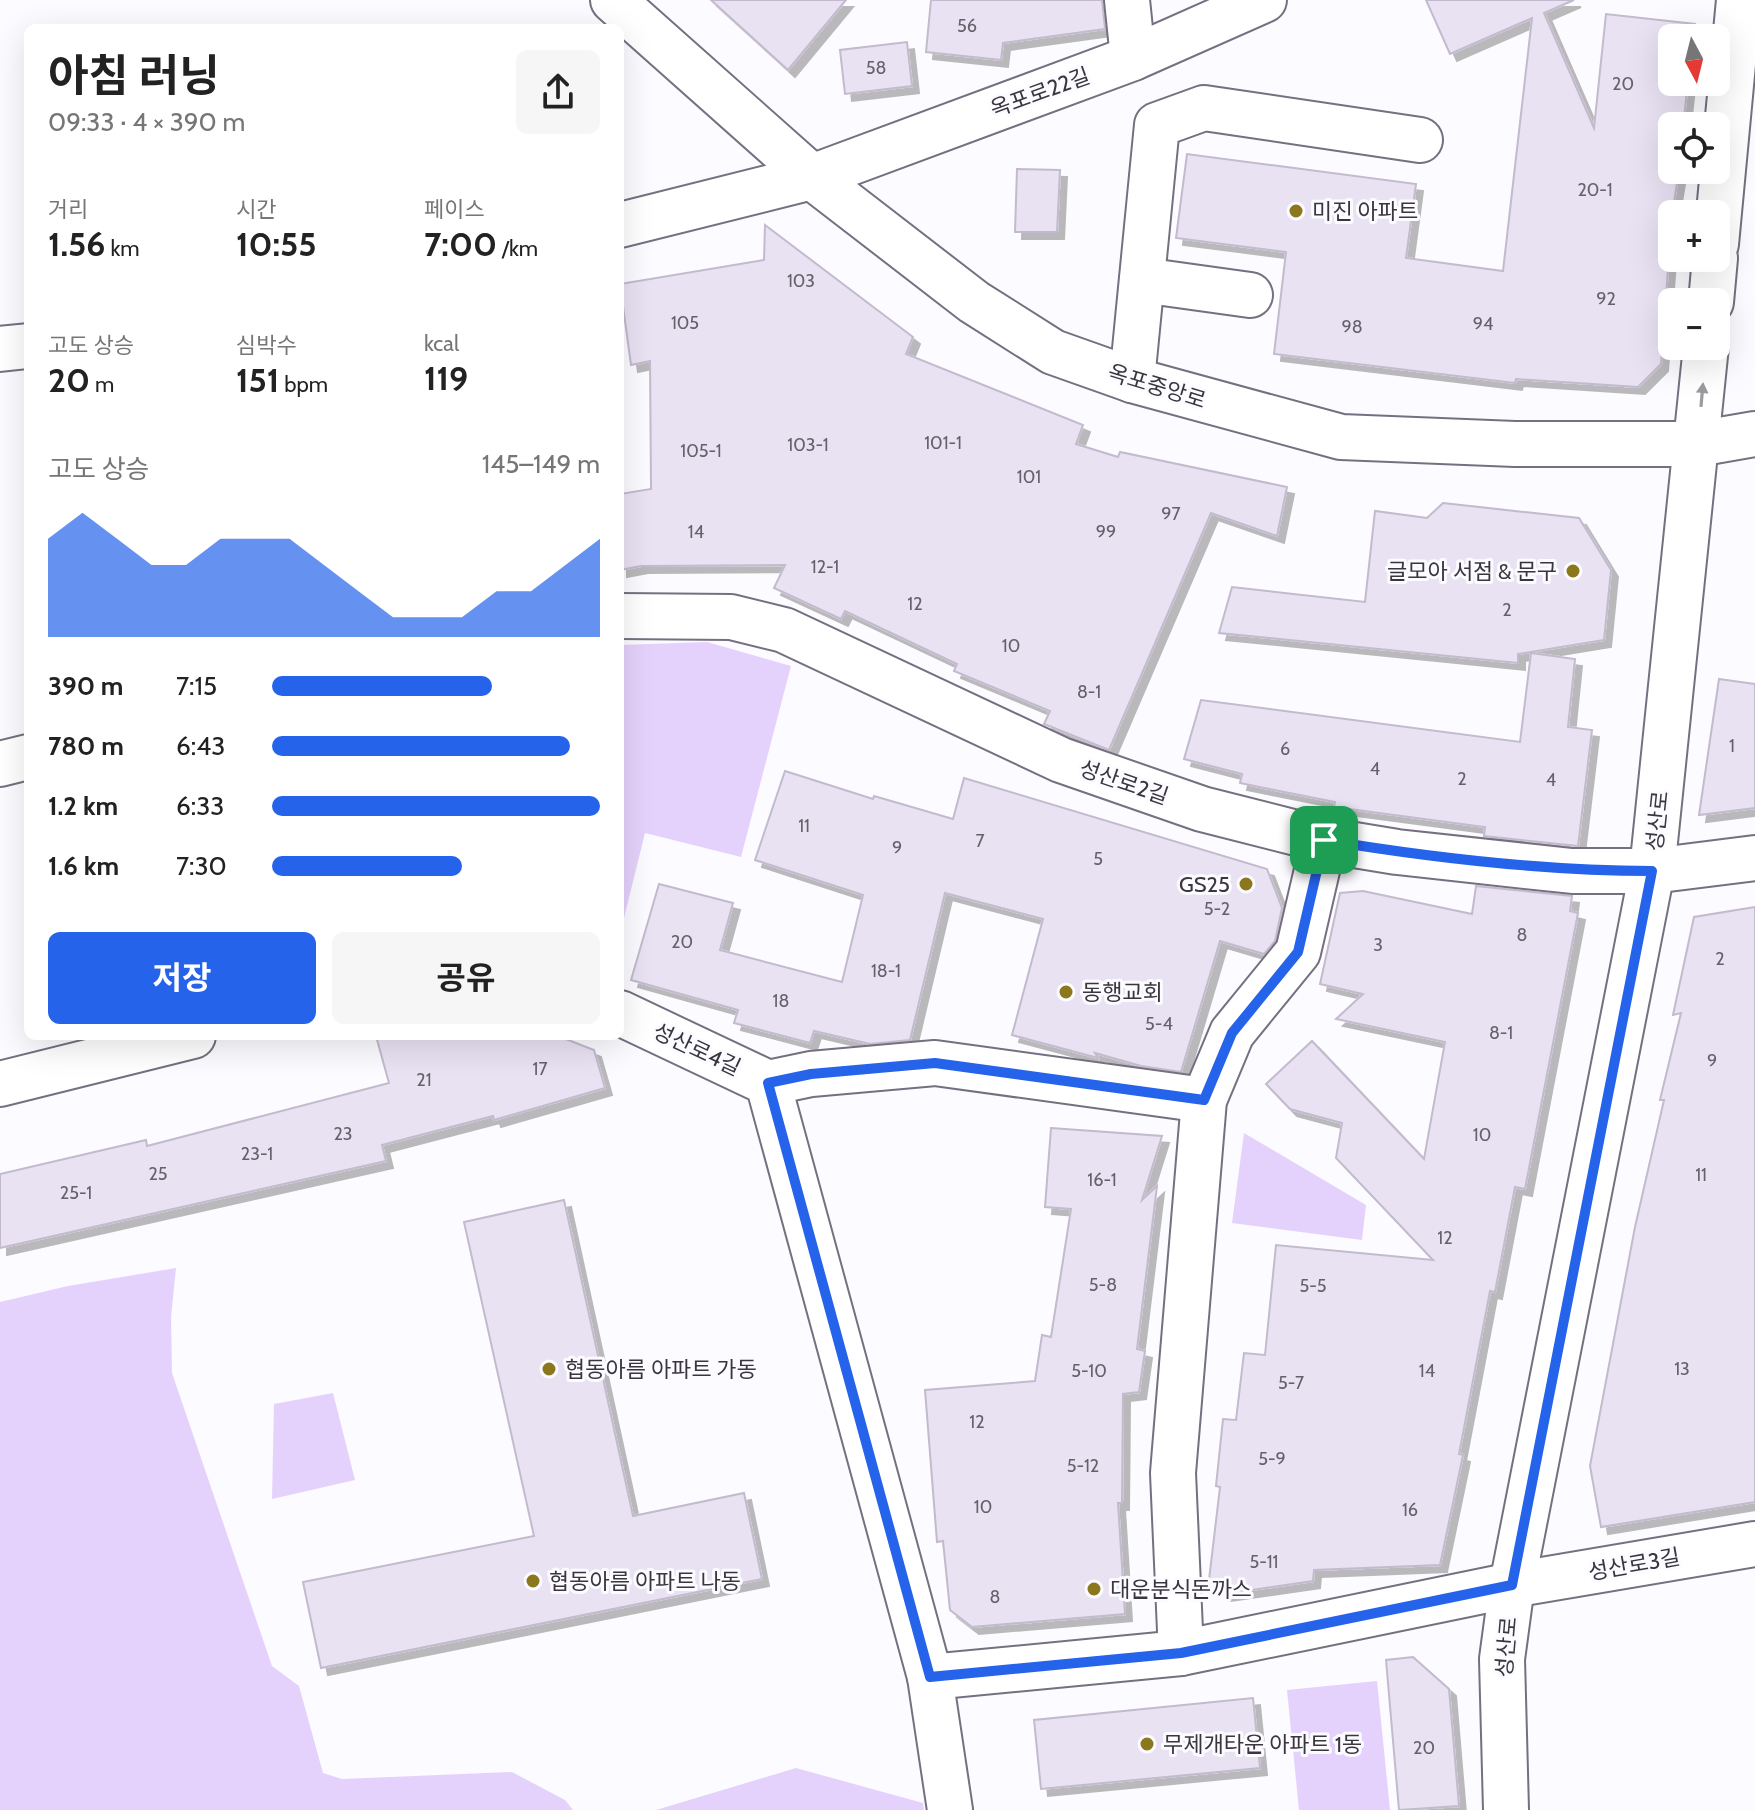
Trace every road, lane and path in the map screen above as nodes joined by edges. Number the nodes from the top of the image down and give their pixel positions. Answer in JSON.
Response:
{"nodes":[{"id":1,"x":613,"y":0,"type":"edge"},
{"id":2,"x":1127,"y":0,"type":"edge"},
{"id":3,"x":1264,"y":0,"type":"edge"},
{"id":4,"x":1744,"y":1,"type":"edge"},
{"id":5,"x":1133,"y":58,"type":"junction"},
{"id":6,"x":1420,"y":140,"type":"dead end"},
{"id":7,"x":812,"y":177,"type":"junction"},
{"id":8,"x":1721,"y":200,"type":"edge"},
{"id":9,"x":624,"y":224,"type":"edge"},
{"id":10,"x":1142,"y":280,"type":"junction"},
{"id":11,"x":1250,"y":295,"type":"dead end"},
{"id":12,"x":24,"y":346,"type":"edge"},
{"id":13,"x":0,"y":349,"type":"edge"},
{"id":14,"x":1705,"y":360,"type":"edge"},
{"id":15,"x":1132,"y":380,"type":"junction"},
{"id":16,"x":1755,"y":434,"type":"edge"},
{"id":17,"x":1697,"y":444,"type":"junction"},
{"id":18,"x":624,"y":616,"type":"edge"},
{"id":19,"x":24,"y":758,"type":"edge"},
{"id":20,"x":0,"y":764,"type":"edge"},
{"id":21,"x":1324,"y":840,"type":"junction"},
{"id":22,"x":1755,"y":858,"type":"edge"},
{"id":23,"x":1652,"y":871,"type":"junction"},
{"id":24,"x":624,"y":1015,"type":"edge"},
{"id":25,"x":177,"y":1040,"type":"edge"},
{"id":26,"x":768,"y":1083,"type":"junction"},
{"id":27,"x":0,"y":1084,"type":"edge"},
{"id":28,"x":1204,"y":1100,"type":"junction"},
{"id":29,"x":1755,"y":1544,"type":"edge"},
{"id":30,"x":1512,"y":1585,"type":"junction"},
{"id":31,"x":1181,"y":1653,"type":"junction"},
{"id":32,"x":930,"y":1677,"type":"junction"},
{"id":33,"x":950,"y":1810,"type":"edge"},
{"id":34,"x":1506,"y":1810,"type":"edge"}],
"edges":[{"from":1,"to":7,"type":"street","name":"옥포중앙로"},
{"from":2,"to":5,"type":"street"},
{"from":3,"to":5,"type":"street","name":"옥포로22길"},
{"from":4,"to":8,"type":"street"},
{"from":5,"to":7,"type":"street","name":"옥포로22길"},
{"from":6,"to":10,"type":"street"},
{"from":7,"to":9,"type":"street"},
{"from":7,"to":15,"type":"street","name":"옥포중앙로"},
{"from":10,"to":11,"type":"street"},
{"from":10,"to":15,"type":"street"},
{"from":12,"to":13,"type":"street"},
{"from":17,"to":14,"type":"street","name":"성산로","one_way":true},
{"from":15,"to":17,"type":"street","name":"옥포중앙로"},
{"from":16,"to":17,"type":"street","name":"옥포중앙로"},
{"from":17,"to":23,"type":"street","name":"성산로"},
{"from":18,"to":21,"type":"street","name":"성산로2길"},
{"from":19,"to":20,"type":"street"},
{"from":21,"to":23,"type":"street","name":"성산로2길"},
{"from":21,"to":28,"type":"street"},
{"from":22,"to":23,"type":"street","name":"성산로2길"},
{"from":23,"to":30,"type":"street","name":"성산로"},
{"from":24,"to":26,"type":"street","name":"성산로4길"},
{"from":25,"to":27,"type":"street"},
{"from":26,"to":28,"type":"street"},
{"from":26,"to":32,"type":"street","name":"성산로4길"},
{"from":28,"to":31,"type":"street"},
{"from":29,"to":30,"type":"street","name":"성산로3길"},
{"from":30,"to":31,"type":"street"},
{"from":30,"to":34,"type":"street","name":"성산로"},
{"from":31,"to":32,"type":"street"},
{"from":32,"to":33,"type":"street","name":"성산로4길"}]}
